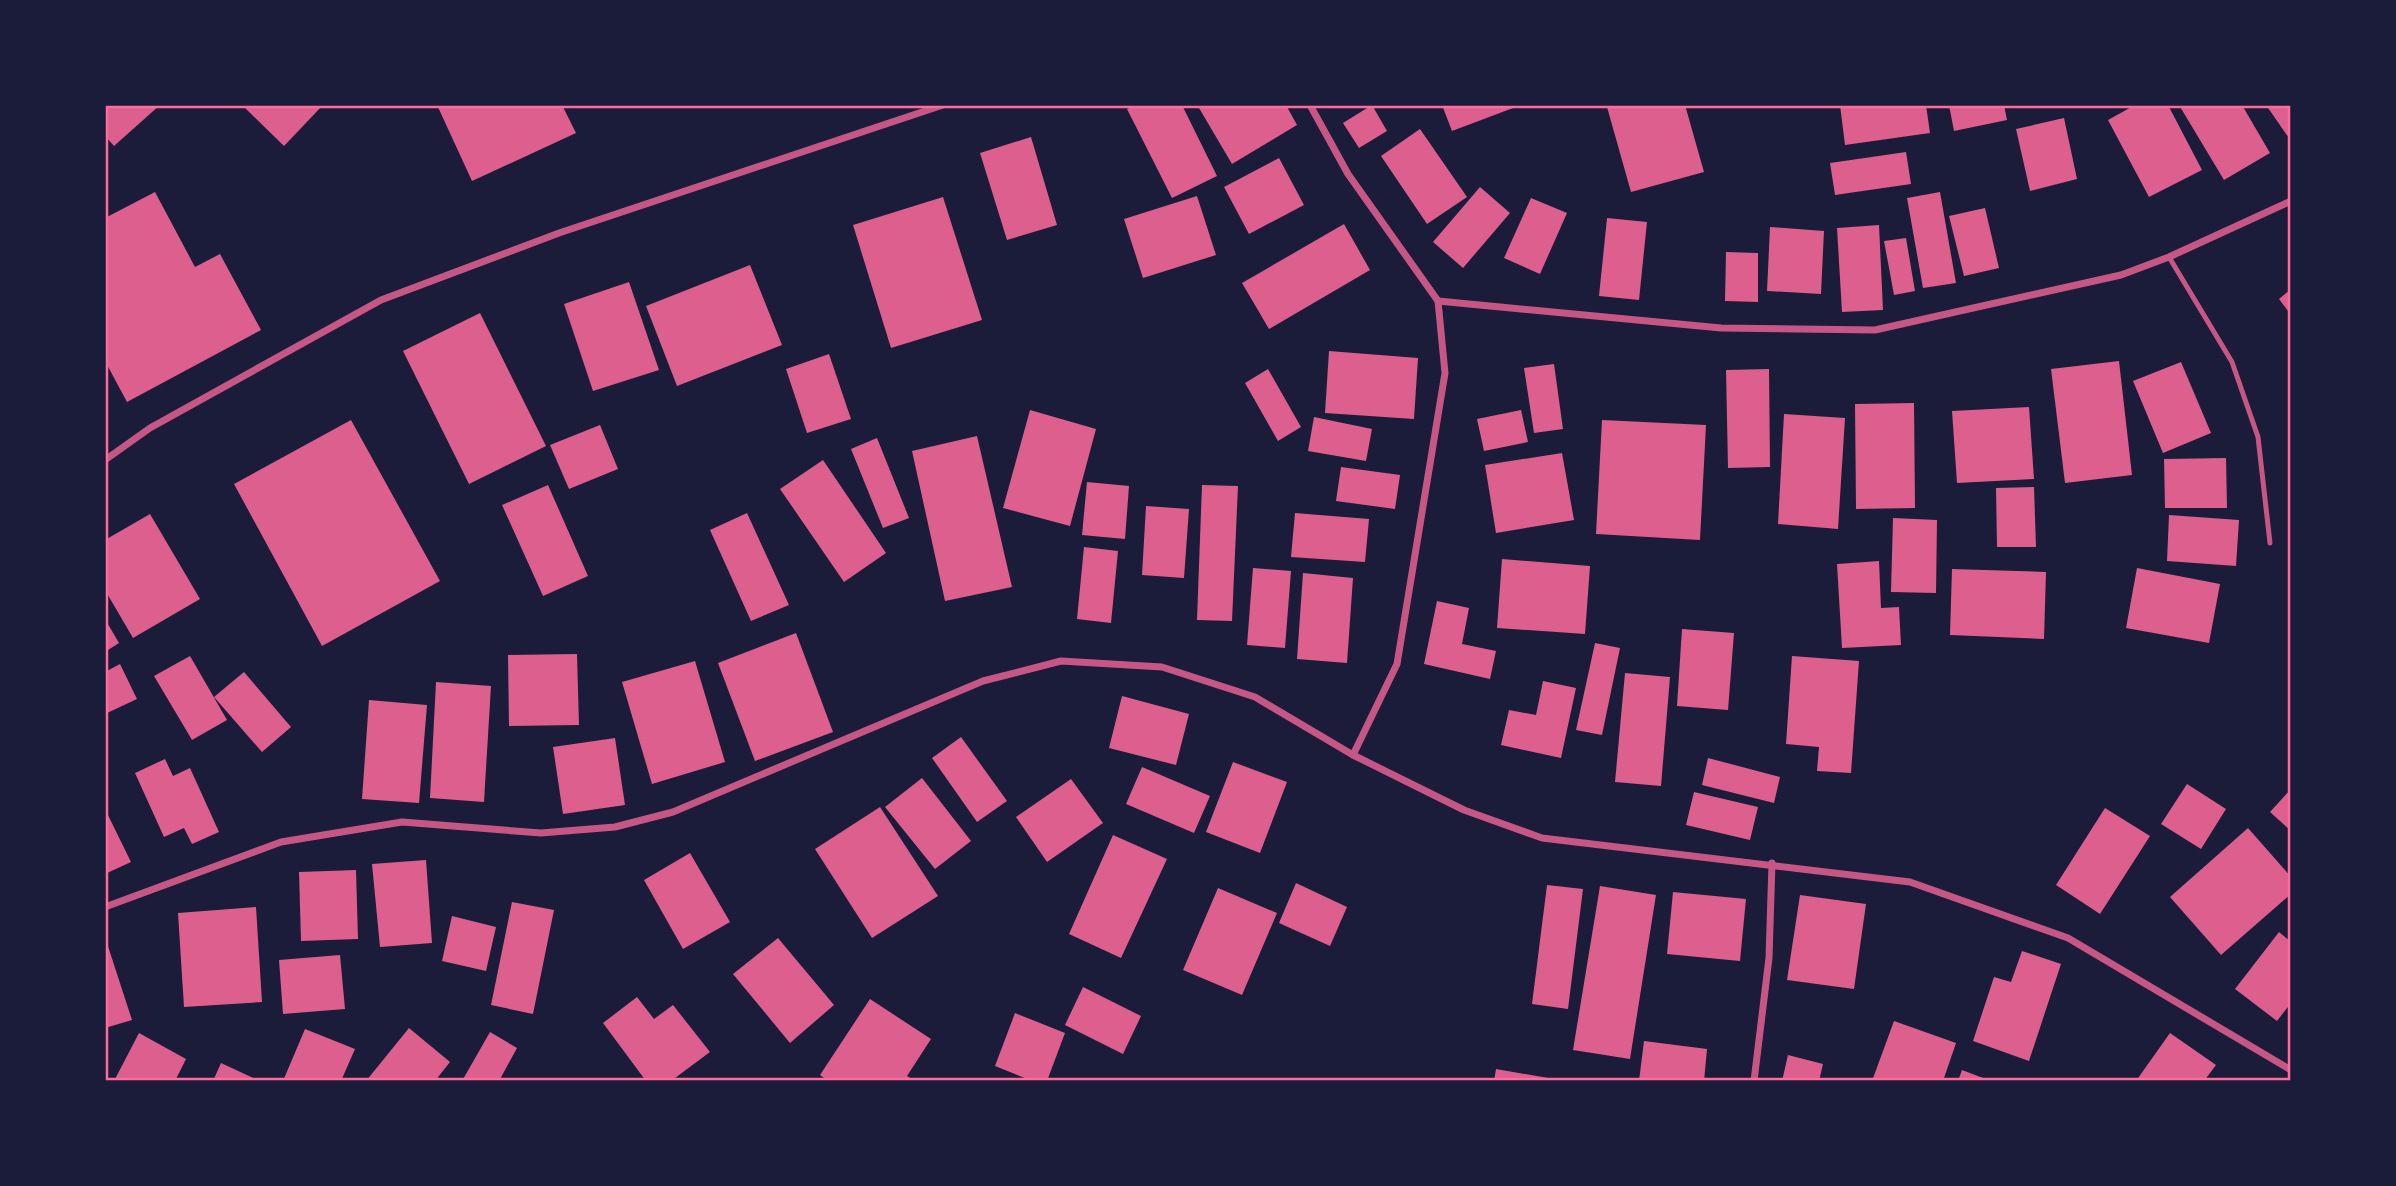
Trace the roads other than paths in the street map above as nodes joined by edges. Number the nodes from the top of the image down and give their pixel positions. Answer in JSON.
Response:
{"nodes":[{"id":1,"x":943,"y":105,"type":"edge"},
{"id":2,"x":1310,"y":105,"type":"edge"},
{"id":3,"x":2291,"y":201,"type":"edge"},
{"id":4,"x":2169,"y":257,"type":"junction"},
{"id":5,"x":1438,"y":301,"type":"junction"},
{"id":6,"x":105,"y":460,"type":"edge"},
{"id":7,"x":2270,"y":543,"type":"dead end"},
{"id":8,"x":1353,"y":755,"type":"junction"},
{"id":9,"x":1772,"y":863,"type":"junction"},
{"id":10,"x":105,"y":907,"type":"edge"},
{"id":11,"x":2291,"y":1070,"type":"edge"},
{"id":12,"x":1754,"y":1081,"type":"edge"}],
"edges":[{"from":1,"to":6,"type":"street"},
{"from":2,"to":5,"type":"street"},
{"from":3,"to":4,"type":"street"},
{"from":4,"to":5,"type":"street"},
{"from":4,"to":7,"type":"lane"},
{"from":5,"to":8,"type":"street"},
{"from":8,"to":9,"type":"street"},
{"from":8,"to":10,"type":"street"},
{"from":9,"to":11,"type":"street"},
{"from":9,"to":12,"type":"street"}]}
